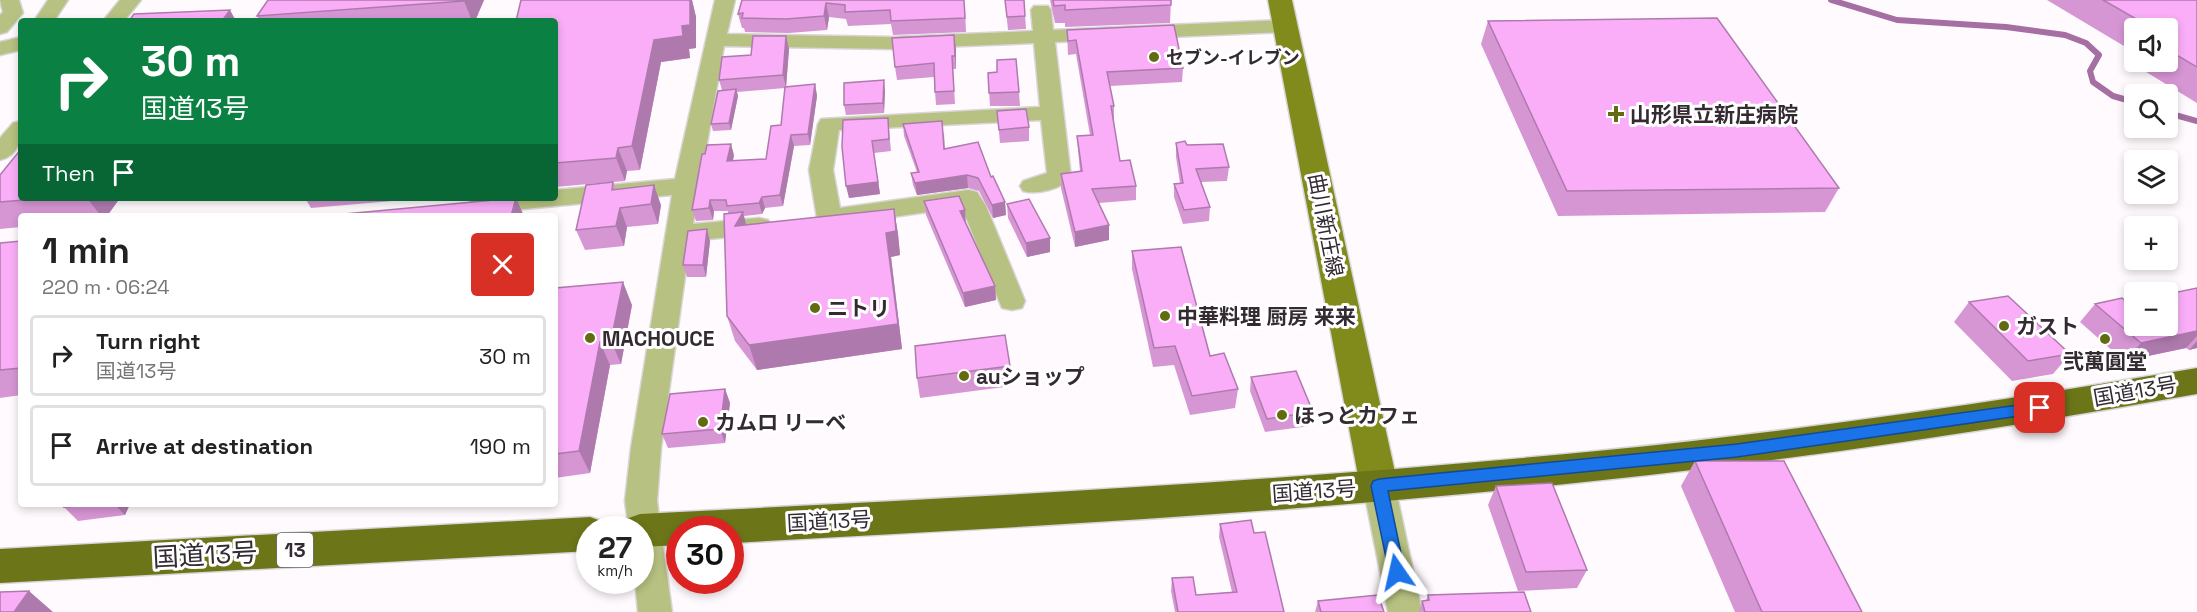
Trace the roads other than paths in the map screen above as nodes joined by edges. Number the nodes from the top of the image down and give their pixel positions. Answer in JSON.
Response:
{"nodes":[{"id":1,"x":8,"y":0,"type":"edge"},
{"id":2,"x":58,"y":0,"type":"edge"},
{"id":3,"x":131,"y":0,"type":"edge"},
{"id":4,"x":725,"y":0,"type":"edge"},
{"id":5,"x":1041,"y":10,"type":"dead end"},
{"id":6,"x":1283,"y":13,"type":"edge"},
{"id":7,"x":46,"y":18,"type":"edge"},
{"id":8,"x":116,"y":18,"type":"edge"},
{"id":9,"x":0,"y":28,"type":"edge"},
{"id":10,"x":1044,"y":36,"type":"junction"},
{"id":11,"x":715,"y":40,"type":"junction"},
{"id":12,"x":18,"y":44,"type":"edge"},
{"id":13,"x":0,"y":49,"type":"edge"},
{"id":14,"x":1052,"y":113,"type":"junction"},
{"id":15,"x":18,"y":132,"type":"edge"},
{"id":16,"x":0,"y":153,"type":"edge"},
{"id":17,"x":686,"y":186,"type":"junction"},
{"id":18,"x":1032,"y":186,"type":"dead end"},
{"id":19,"x":558,"y":198,"type":"edge"},
{"id":20,"x":521,"y":201,"type":"edge"},
{"id":21,"x":455,"y":207,"type":"edge"},
{"id":22,"x":807,"y":220,"type":"junction"},
{"id":23,"x":680,"y":234,"type":"junction"},
{"id":24,"x":1012,"y":301,"type":"dead end"},
{"id":25,"x":2197,"y":381,"type":"edge"},
{"id":26,"x":1379,"y":486,"type":"junction"},
{"id":27,"x":642,"y":516,"type":"edge"},
{"id":28,"x":654,"y":530,"type":"edge"},
{"id":29,"x":576,"y":535,"type":"edge"},
{"id":30,"x":0,"y":566,"type":"edge"},
{"id":31,"x":653,"y":594,"type":"edge"},
{"id":32,"x":655,"y":612,"type":"edge"},
{"id":33,"x":1405,"y":612,"type":"edge"}],
"edges":[{"from":1,"to":9,"type":"street"},
{"from":2,"to":7,"type":"street"},
{"from":3,"to":8,"type":"street"},
{"from":4,"to":11,"type":"street"},
{"from":5,"to":10,"type":"street"},
{"from":6,"to":10,"type":"street"},
{"from":6,"to":26,"type":"main road","name":"曲川新庄線"},
{"from":10,"to":11,"type":"street"},
{"from":10,"to":14,"type":"street"},
{"from":11,"to":17,"type":"street"},
{"from":12,"to":13,"type":"street"},
{"from":14,"to":18,"type":"street"},
{"from":14,"to":22,"type":"street"},
{"from":15,"to":16,"type":"street"},
{"from":17,"to":19,"type":"street"},
{"from":17,"to":23,"type":"street"},
{"from":20,"to":21,"type":"street"},
{"from":22,"to":23,"type":"street"},
{"from":22,"to":24,"type":"street"},
{"from":23,"to":27,"type":"street"},
{"from":25,"to":26,"type":"highway","name":"国道13号"},
{"from":26,"to":28,"type":"highway","name":"国道13号"},
{"from":26,"to":33,"type":"street"},
{"from":29,"to":30,"type":"highway","name":"国道13号","number":"13"},
{"from":31,"to":32,"type":"street"}]}
